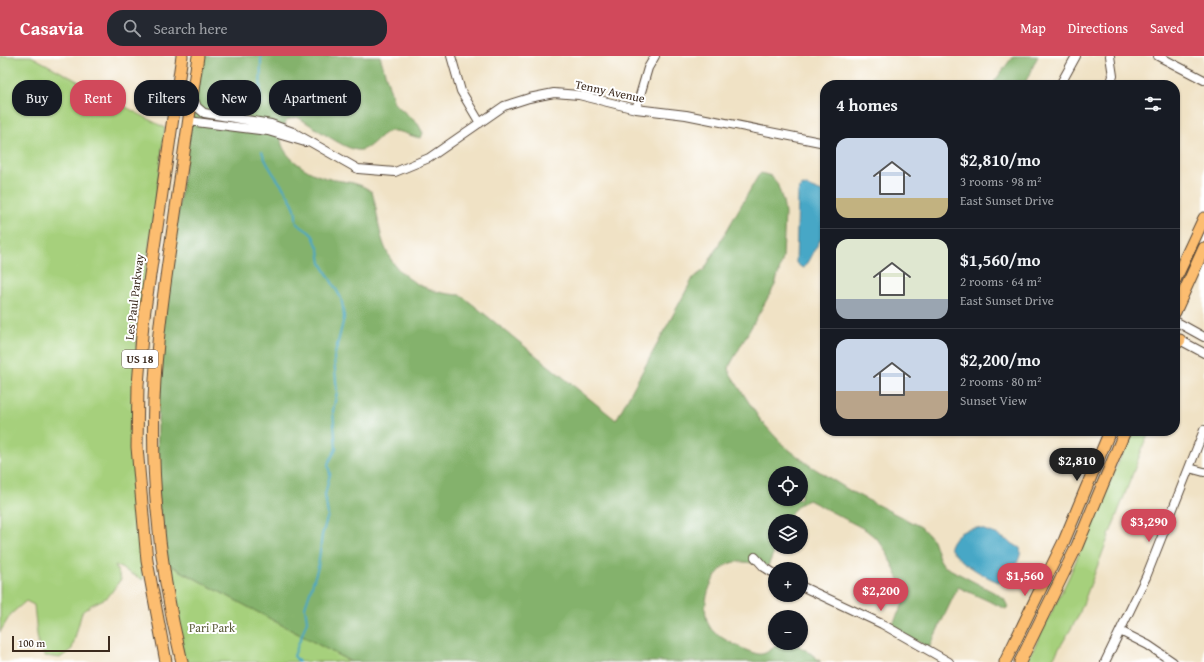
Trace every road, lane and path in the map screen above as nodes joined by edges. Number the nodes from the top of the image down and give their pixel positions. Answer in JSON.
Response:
{"nodes":[{"id":1,"x":182,"y":56,"type":"edge"},
{"id":2,"x":188,"y":56,"type":"edge"},
{"id":3,"x":198,"y":56,"type":"edge"},
{"id":4,"x":451,"y":56,"type":"edge"},
{"id":5,"x":655,"y":56,"type":"edge"},
{"id":6,"x":1076,"y":56,"type":"edge"},
{"id":7,"x":1110,"y":56,"type":"edge"},
{"id":8,"x":1158,"y":56,"type":"edge"},
{"id":9,"x":194,"y":80,"type":"edge"},
{"id":10,"x":1063,"y":80,"type":"edge"},
{"id":11,"x":1111,"y":80,"type":"edge"},
{"id":12,"x":1204,"y":80,"type":"edge"},
{"id":13,"x":199,"y":109,"type":"edge"},
{"id":14,"x":636,"y":109,"type":"junction"},
{"id":15,"x":189,"y":116,"type":"edge"},
{"id":16,"x":188,"y":121,"type":"junction"},
{"id":17,"x":480,"y":123,"type":"junction"},
{"id":18,"x":820,"y":142,"type":"edge"},
{"id":19,"x":317,"y":146,"type":"junction"},
{"id":20,"x":1204,"y":218,"type":"edge"},
{"id":21,"x":1204,"y":248,"type":"edge"},
{"id":22,"x":1188,"y":251,"type":"junction"},
{"id":23,"x":1180,"y":260,"type":"edge"},
{"id":24,"x":1180,"y":269,"type":"edge"},
{"id":25,"x":1180,"y":301,"type":"edge"},
{"id":26,"x":1180,"y":324,"type":"edge"},
{"id":27,"x":1204,"y":337,"type":"edge"},
{"id":28,"x":1180,"y":342,"type":"edge"},
{"id":29,"x":1203,"y":350,"type":"edge"},
{"id":30,"x":1204,"y":430,"type":"edge"},
{"id":31,"x":1108,"y":436,"type":"edge"},
{"id":32,"x":1123,"y":436,"type":"edge"},
{"id":33,"x":1189,"y":468,"type":"junction"},
{"id":34,"x":1204,"y":472,"type":"edge"},
{"id":35,"x":1064,"y":541,"type":"junction"},
{"id":36,"x":1077,"y":546,"type":"junction"},
{"id":37,"x":755,"y":557,"type":"dead end"},
{"id":38,"x":768,"y":570,"type":"edge"},
{"id":39,"x":808,"y":589,"type":"edge"},
{"id":40,"x":1120,"y":631,"type":"junction"},
{"id":41,"x":166,"y":662,"type":"edge"},
{"id":42,"x":182,"y":662,"type":"edge"},
{"id":43,"x":949,"y":662,"type":"edge"},
{"id":44,"x":1005,"y":662,"type":"edge"},
{"id":45,"x":1020,"y":662,"type":"edge"},
{"id":46,"x":1105,"y":662,"type":"edge"},
{"id":47,"x":1173,"y":662,"type":"edge"}],
"edges":[{"from":1,"to":41,"type":"main road","name":"Les Paul Parkway","number":"US 18"},
{"from":2,"to":16,"type":"main road"},
{"from":3,"to":9,"type":"main road","number":"US 18"},
{"from":4,"to":17,"type":"street"},
{"from":5,"to":14,"type":"street"},
{"from":6,"to":10,"type":"street"},
{"from":7,"to":11,"type":"street"},
{"from":8,"to":12,"type":"street"},
{"from":13,"to":19,"type":"street","name":"Tenny Avenue"},
{"from":14,"to":17,"type":"street","name":"Tenny Avenue"},
{"from":14,"to":18,"type":"street","name":"Tenny Avenue"},
{"from":15,"to":16,"type":"main road","number":"US 18"},
{"from":16,"to":19,"type":"street","name":"Tenny Avenue"},
{"from":16,"to":42,"type":"main road","number":"US 18"},
{"from":17,"to":19,"type":"street","name":"Tenny Avenue"},
{"from":20,"to":22,"type":"main road"},
{"from":21,"to":25,"type":"main road"},
{"from":22,"to":23,"type":"main road"},
{"from":22,"to":24,"type":"main road"},
{"from":26,"to":27,"type":"street"},
{"from":28,"to":29,"type":"street"},
{"from":30,"to":33,"type":"street"},
{"from":31,"to":35,"type":"main road"},
{"from":32,"to":36,"type":"main road"},
{"from":33,"to":34,"type":"street"},
{"from":33,"to":40,"type":"street"},
{"from":35,"to":36,"type":"street"},
{"from":35,"to":44,"type":"main road"},
{"from":36,"to":45,"type":"main road"},
{"from":37,"to":38,"type":"street"},
{"from":39,"to":43,"type":"street"},
{"from":40,"to":46,"type":"street"},
{"from":40,"to":47,"type":"street"}]}
